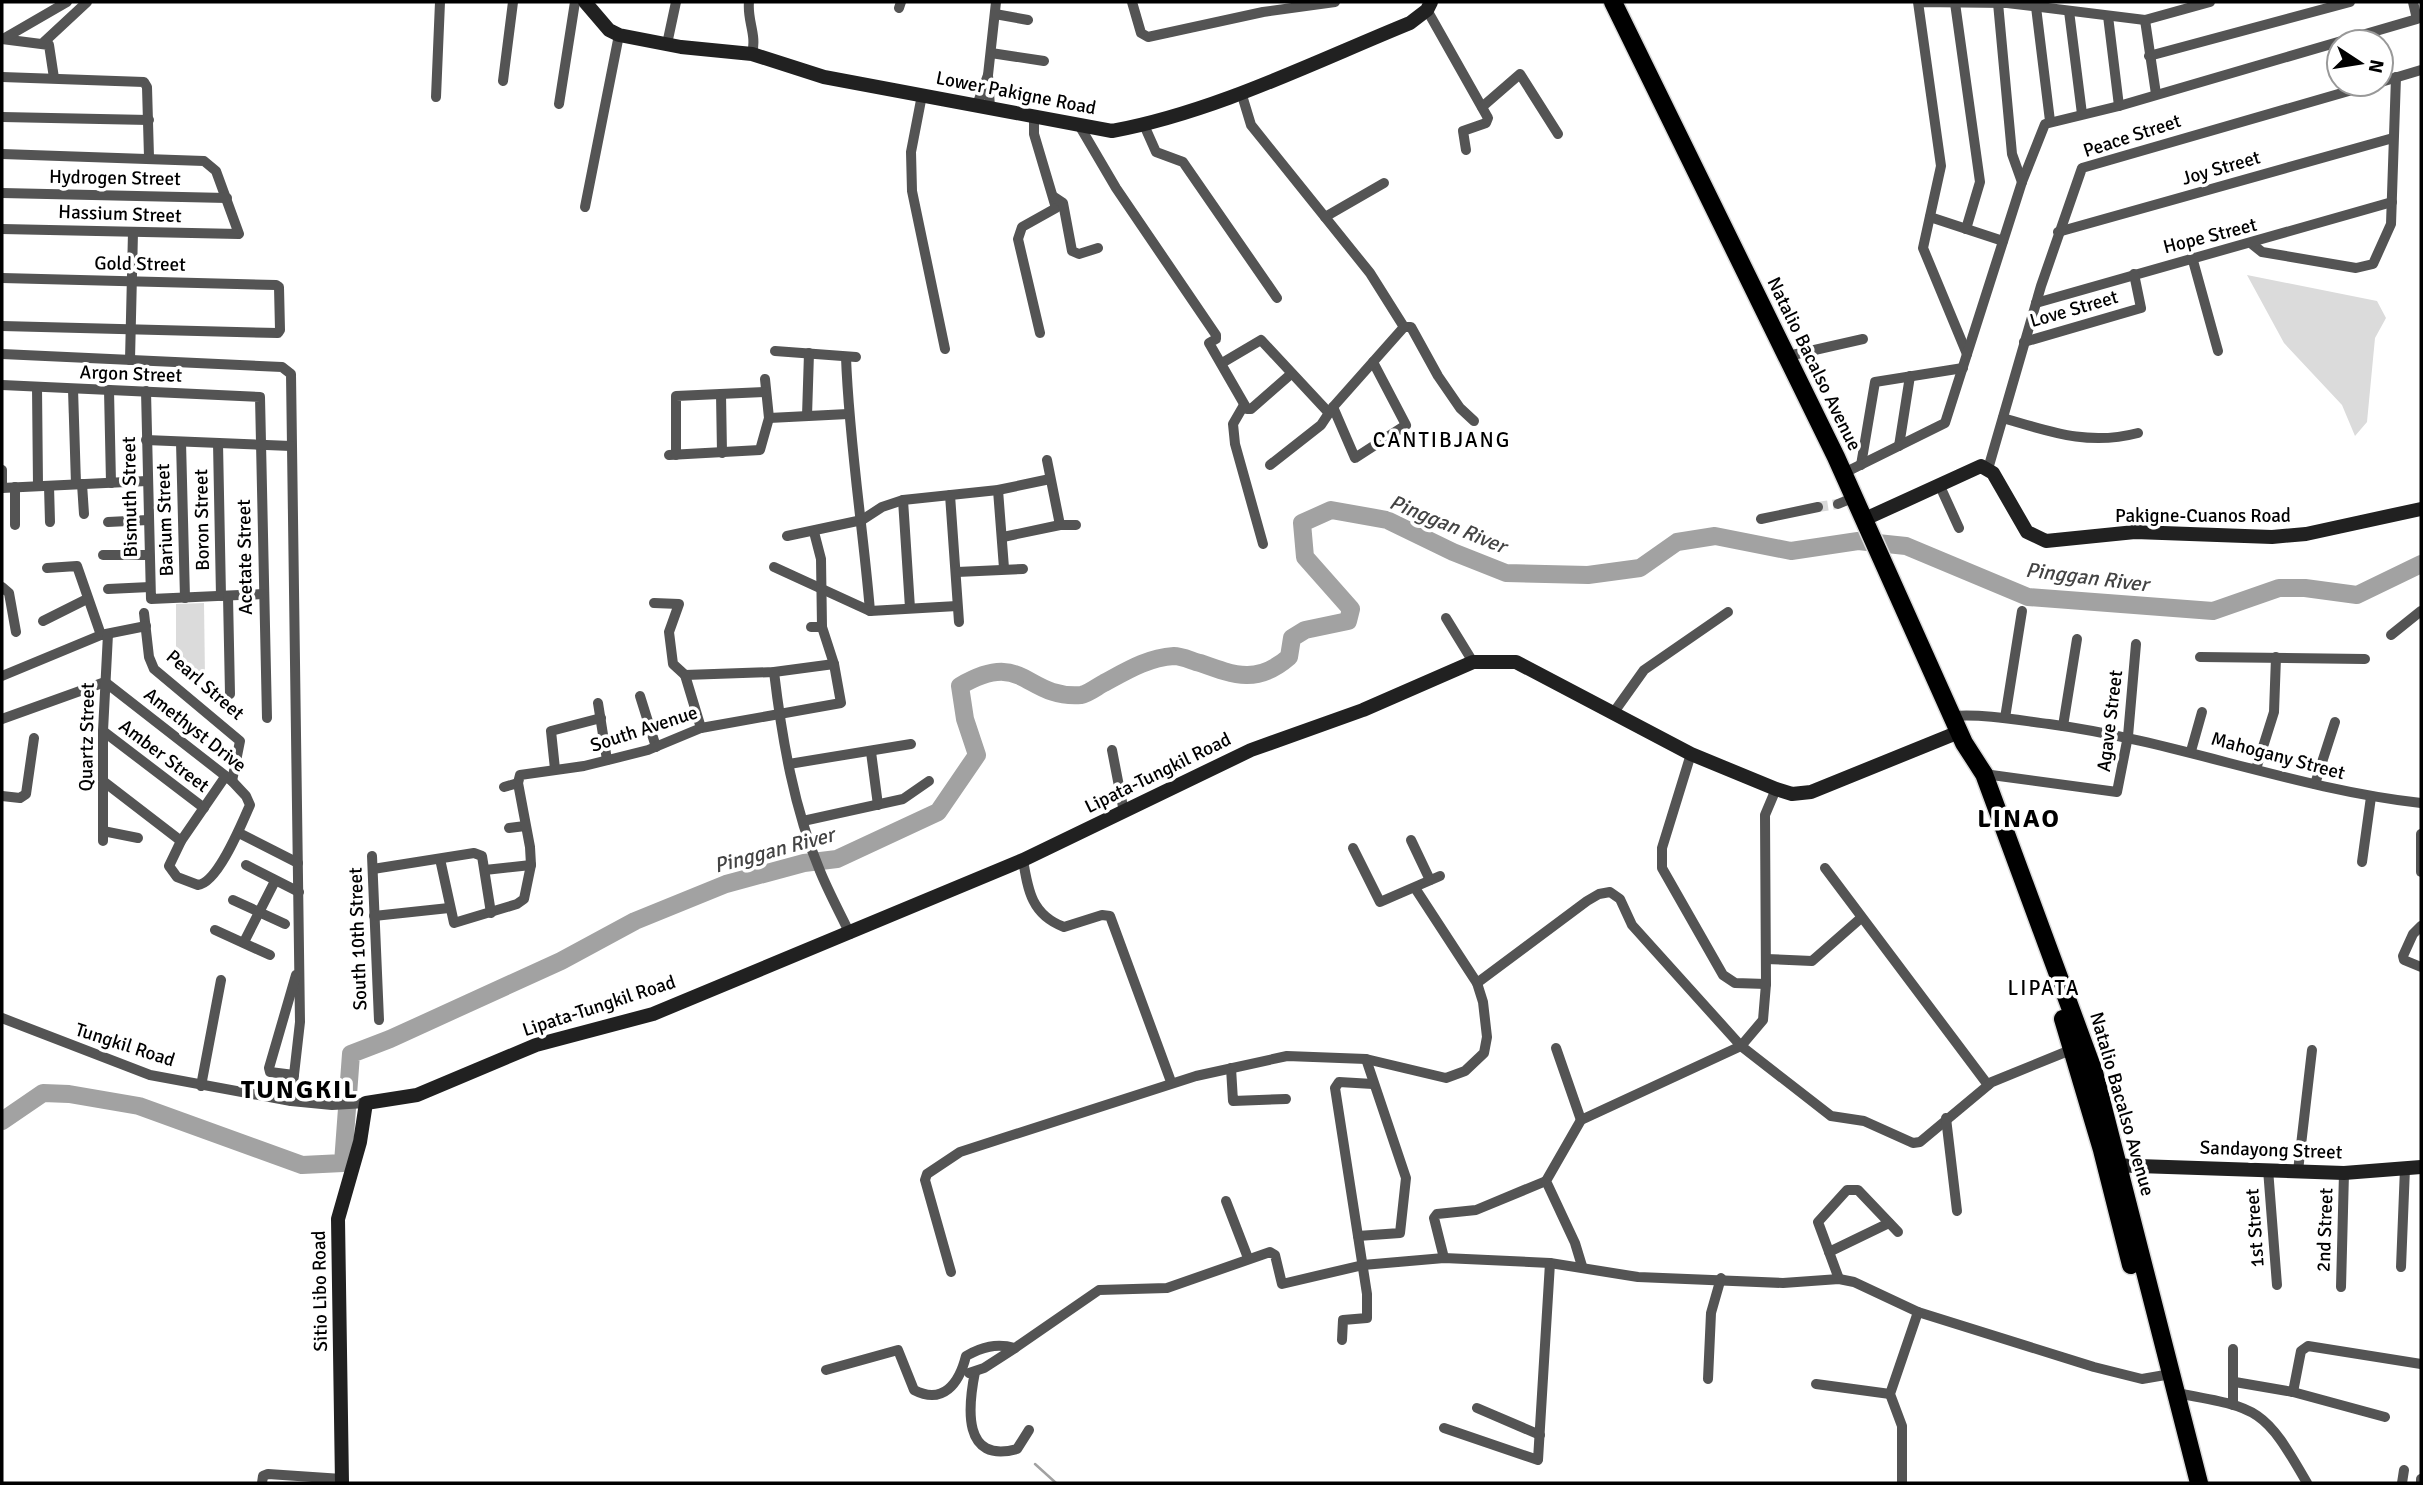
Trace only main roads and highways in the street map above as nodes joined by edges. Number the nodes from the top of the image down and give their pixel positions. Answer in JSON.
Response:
{"nodes":[{"id":1,"x":1619,"y":3,"type":"edge"},
{"id":2,"x":1967,"y":750,"type":"junction"},
{"id":3,"x":2113,"y":1164,"type":"junction"},
{"id":4,"x":2166,"y":1375,"type":"junction"},
{"id":5,"x":2188,"y":1483,"type":"edge"},
{"id":6,"x":2199,"y":1483,"type":"edge"}],
"edges":[{"from":1,"to":2,"type":"highway","name":"Natalio Bacalso Avenue"},
{"from":2,"to":3,"type":"highway","name":"Natalio Bacalso Avenue"},
{"from":2,"to":3,"type":"highway","name":"Natalio Bacalso Avenue"},
{"from":3,"to":4,"type":"highway","name":"Natalio Bacalso Avenue"},
{"from":4,"to":5,"type":"highway","name":"Natalio Bacalso Avenue"},
{"from":4,"to":6,"type":"highway","name":"Natalio Bacalso Avenue"}]}
